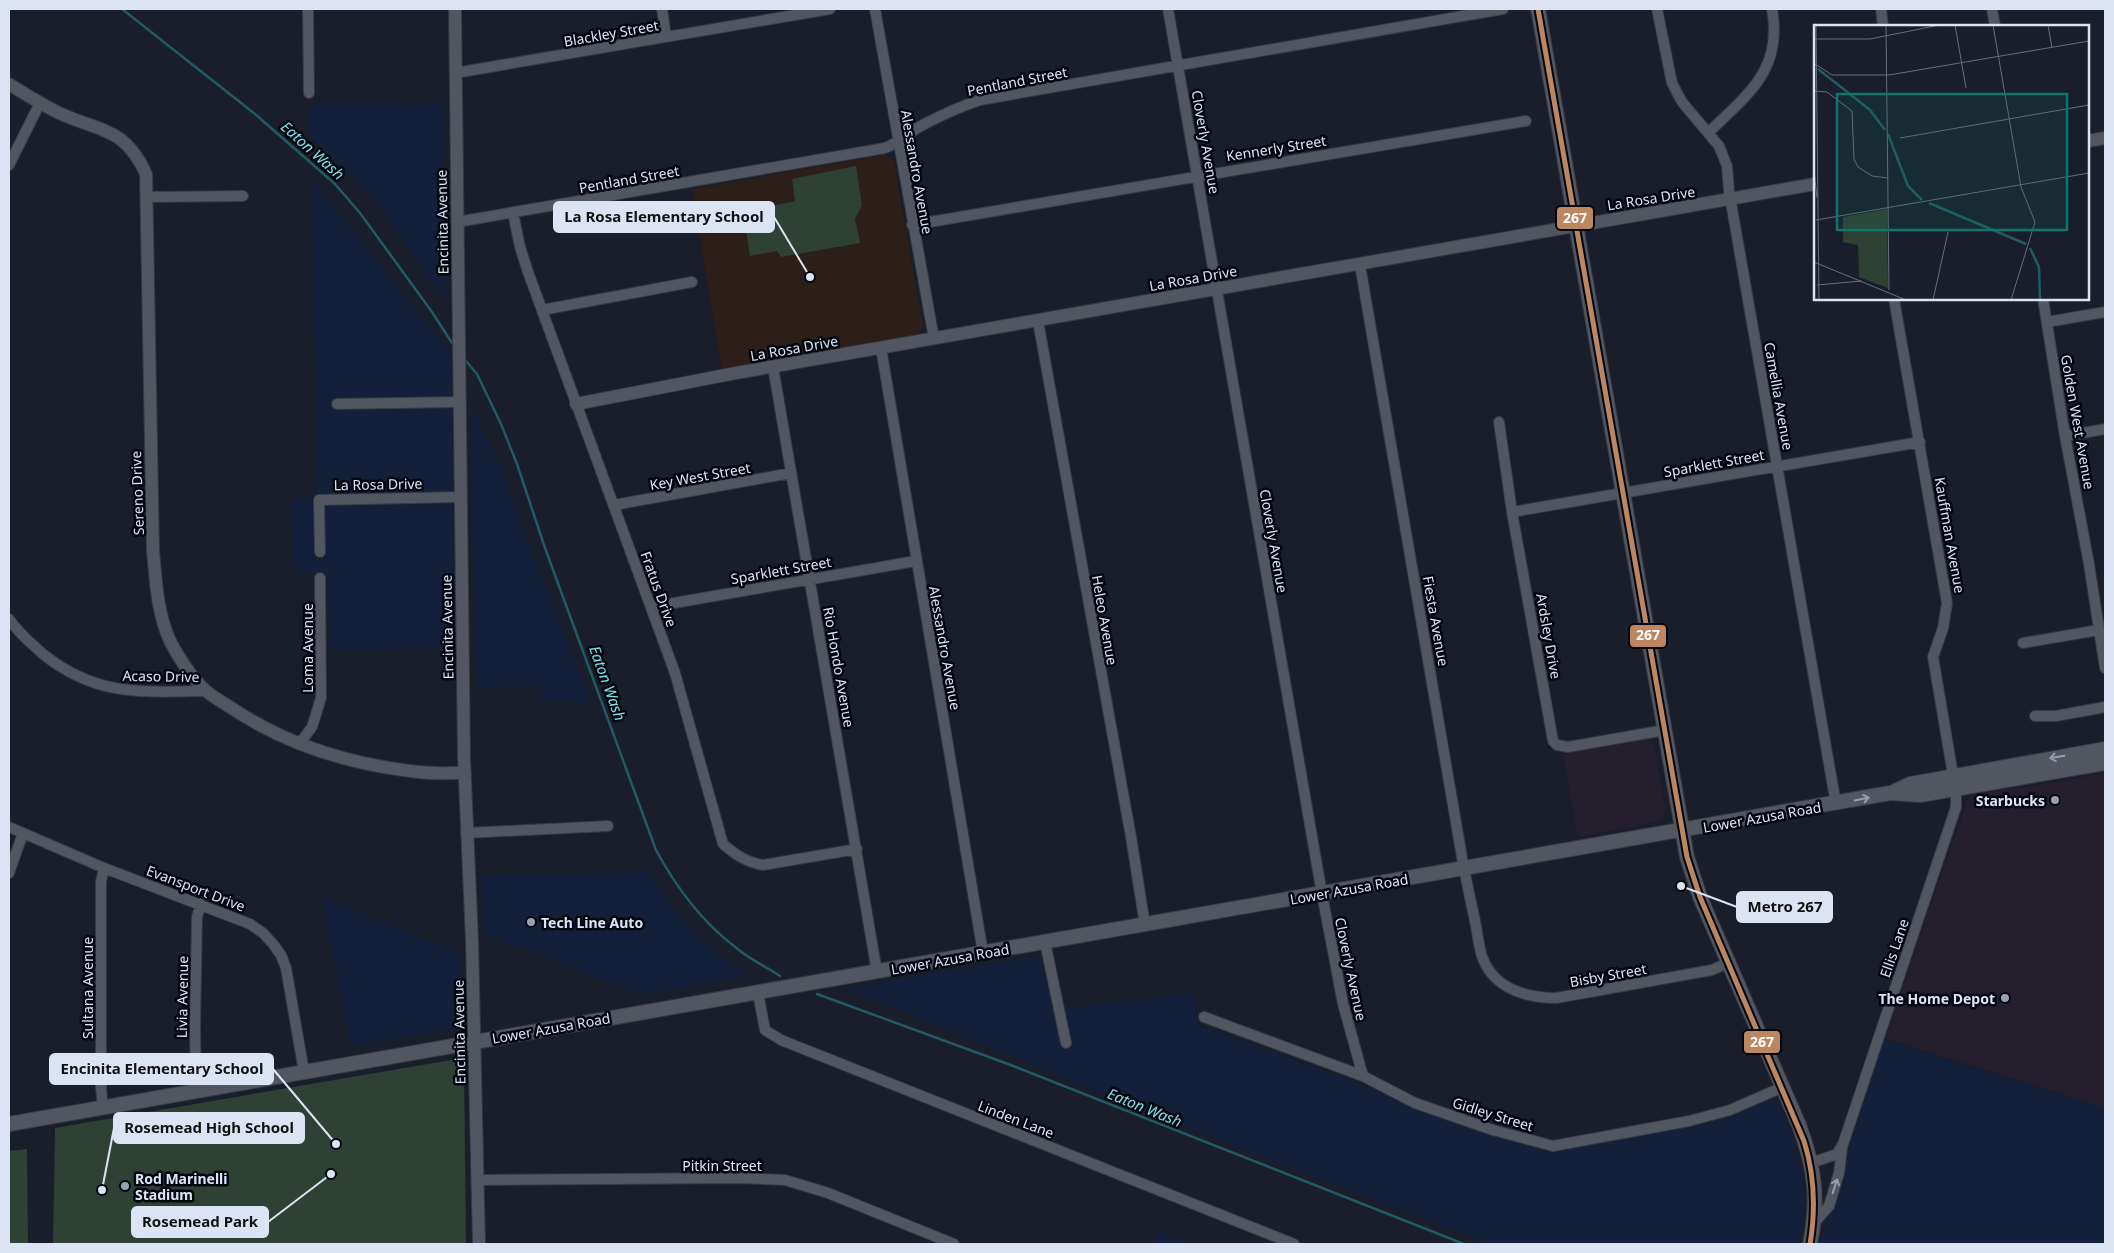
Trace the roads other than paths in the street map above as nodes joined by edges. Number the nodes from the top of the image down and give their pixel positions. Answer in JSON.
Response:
{"nodes":[{"id":1,"x":308,"y":9,"type":"edge"},
{"id":2,"x":455,"y":9,"type":"edge"},
{"id":3,"x":662,"y":9,"type":"edge"},
{"id":4,"x":830,"y":9,"type":"edge"},
{"id":5,"x":875,"y":9,"type":"edge"},
{"id":6,"x":1168,"y":9,"type":"edge"},
{"id":7,"x":1504,"y":9,"type":"edge"},
{"id":8,"x":1538,"y":9,"type":"edge"},
{"id":9,"x":1657,"y":9,"type":"edge"},
{"id":10,"x":1772,"y":9,"type":"edge"},
{"id":11,"x":1881,"y":9,"type":"edge"},
{"id":12,"x":1992,"y":9,"type":"edge"},
{"id":13,"x":1883,"y":25,"type":"edge"},
{"id":14,"x":1994,"y":25,"type":"edge"},
{"id":15,"x":666,"y":37,"type":"junction"},
{"id":16,"x":1178,"y":65,"type":"junction"},
{"id":17,"x":455,"y":73,"type":"junction"},
{"id":18,"x":9,"y":84,"type":"edge"},
{"id":19,"x":309,"y":93,"type":"dead end"},
{"id":20,"x":40,"y":103,"type":"junction"},
{"id":21,"x":1526,"y":121,"type":"dead end"},
{"id":22,"x":1709,"y":132,"type":"junction"},
{"id":23,"x":2105,"y":138,"type":"edge"},
{"id":24,"x":2089,"y":141,"type":"edge"},
{"id":25,"x":898,"y":142,"type":"junction"},
{"id":26,"x":9,"y":164,"type":"edge"},
{"id":27,"x":1198,"y":176,"type":"junction"},
{"id":28,"x":1814,"y":184,"type":"edge"},
{"id":29,"x":243,"y":196,"type":"dead end"},
{"id":30,"x":147,"y":197,"type":"junction"},
{"id":31,"x":1731,"y":200,"type":"junction"},
{"id":32,"x":513,"y":213,"type":"junction"},
{"id":33,"x":457,"y":222,"type":"junction"},
{"id":34,"x":912,"y":225,"type":"junction"},
{"id":35,"x":1578,"y":226,"type":"junction"},
{"id":36,"x":1360,"y":265,"type":"junction"},
{"id":37,"x":692,"y":282,"type":"dead end"},
{"id":38,"x":1218,"y":288,"type":"junction"},
{"id":39,"x":1894,"y":300,"type":"edge"},
{"id":40,"x":2043,"y":300,"type":"edge"},
{"id":41,"x":542,"y":310,"type":"junction"},
{"id":42,"x":2105,"y":312,"type":"edge"},
{"id":43,"x":1038,"y":321,"type":"junction"},
{"id":44,"x":2047,"y":322,"type":"junction"},
{"id":45,"x":934,"y":339,"type":"junction"},
{"id":46,"x":881,"y":348,"type":"junction"},
{"id":47,"x":773,"y":368,"type":"junction"},
{"id":48,"x":458,"y":402,"type":"junction"},
{"id":49,"x":337,"y":404,"type":"dead end"},
{"id":50,"x":576,"y":404,"type":"junction"},
{"id":51,"x":1499,"y":422,"type":"dead end"},
{"id":52,"x":2105,"y":429,"type":"edge"},
{"id":53,"x":2065,"y":436,"type":"junction"},
{"id":54,"x":1920,"y":442,"type":"junction"},
{"id":55,"x":1776,"y":466,"type":"junction"},
{"id":56,"x":791,"y":473,"type":"junction"},
{"id":57,"x":1623,"y":494,"type":"junction"},
{"id":58,"x":460,"y":497,"type":"junction"},
{"id":59,"x":614,"y":505,"type":"junction"},
{"id":60,"x":1512,"y":512,"type":"junction"},
{"id":61,"x":320,"y":552,"type":"dead end"},
{"id":62,"x":916,"y":561,"type":"junction"},
{"id":63,"x":320,"y":578,"type":"dead end"},
{"id":64,"x":809,"y":579,"type":"junction"},
{"id":65,"x":651,"y":607,"type":"junction"},
{"id":66,"x":9,"y":619,"type":"edge"},
{"id":67,"x":19,"y":632,"type":"junction"},
{"id":68,"x":2102,"y":636,"type":"edge"},
{"id":69,"x":9,"y":637,"type":"edge"},
{"id":70,"x":2022,"y":643,"type":"dead end"},
{"id":71,"x":2105,"y":668,"type":"edge"},
{"id":72,"x":206,"y":691,"type":"junction"},
{"id":73,"x":2105,"y":707,"type":"edge"},
{"id":74,"x":2035,"y":716,"type":"dead end"},
{"id":75,"x":1664,"y":730,"type":"junction"},
{"id":76,"x":300,"y":743,"type":"junction"},
{"id":77,"x":2105,"y":748,"type":"edge"},
{"id":78,"x":2105,"y":763,"type":"edge"},
{"id":79,"x":465,"y":773,"type":"junction"},
{"id":80,"x":1954,"y":782,"type":"junction"},
{"id":81,"x":1890,"y":793,"type":"junction"},
{"id":82,"x":1836,"y":804,"type":"junction"},
{"id":83,"x":608,"y":826,"type":"dead end"},
{"id":84,"x":9,"y":827,"type":"edge"},
{"id":85,"x":1683,"y":830,"type":"junction"},
{"id":86,"x":23,"y":833,"type":"junction"},
{"id":87,"x":466,"y":833,"type":"junction"},
{"id":88,"x":857,"y":849,"type":"junction"},
{"id":89,"x":104,"y":868,"type":"junction"},
{"id":90,"x":1464,"y":869,"type":"junction"},
{"id":91,"x":9,"y":873,"type":"edge"},
{"id":92,"x":1322,"y":894,"type":"junction"},
{"id":93,"x":201,"y":904,"type":"junction"},
{"id":94,"x":1144,"y":925,"type":"junction"},
{"id":95,"x":1045,"y":942,"type":"junction"},
{"id":96,"x":983,"y":953,"type":"junction"},
{"id":97,"x":1728,"y":962,"type":"junction"},
{"id":98,"x":877,"y":972,"type":"junction"},
{"id":99,"x":1496,"y":978,"type":"joint"},
{"id":100,"x":758,"y":993,"type":"junction"},
{"id":101,"x":1204,"y":1017,"type":"dead end"},
{"id":102,"x":474,"y":1042,"type":"junction"},
{"id":103,"x":1066,"y":1043,"type":"dead end"},
{"id":104,"x":304,"y":1072,"type":"junction"},
{"id":105,"x":1363,"y":1076,"type":"junction"},
{"id":106,"x":1783,"y":1087,"type":"junction"},
{"id":107,"x":196,"y":1091,"type":"junction"},
{"id":108,"x":103,"y":1108,"type":"junction"},
{"id":109,"x":9,"y":1124,"type":"edge"},
{"id":110,"x":1843,"y":1144,"type":"junction"},
{"id":111,"x":1811,"y":1162,"type":"junction"},
{"id":112,"x":478,"y":1180,"type":"junction"},
{"id":113,"x":1814,"y":1223,"type":"junction"},
{"id":114,"x":479,"y":1244,"type":"edge"},
{"id":115,"x":954,"y":1244,"type":"edge"},
{"id":116,"x":1294,"y":1244,"type":"edge"},
{"id":117,"x":1810,"y":1244,"type":"edge"}],
"edges":[{"from":1,"to":19,"type":"street"},
{"from":2,"to":17,"type":"street","name":"Encinita Avenue"},
{"from":3,"to":15,"type":"street"},
{"from":4,"to":15,"type":"street","name":"Blackley Street"},
{"from":5,"to":25,"type":"street","name":"Alessandro Avenue"},
{"from":6,"to":16,"type":"street","name":"Cloverly Avenue"},
{"from":7,"to":16,"type":"street","name":"Pentland Street"},
{"from":8,"to":35,"type":"main road"},
{"from":9,"to":22,"type":"street","name":"Camellia Avenue"},
{"from":10,"to":22,"type":"street"},
{"from":11,"to":13,"type":"street"},
{"from":12,"to":14,"type":"street"},
{"from":15,"to":17,"type":"street","name":"Blackley Street"},
{"from":16,"to":25,"type":"street","name":"Pentland Street"},
{"from":16,"to":27,"type":"street","name":"Cloverly Avenue"},
{"from":17,"to":33,"type":"street","name":"Encinita Avenue"},
{"from":18,"to":20,"type":"street","name":"Sereno Drive"},
{"from":20,"to":26,"type":"street"},
{"from":20,"to":30,"type":"street","name":"Sereno Drive"},
{"from":21,"to":27,"type":"street","name":"Kennerly Street"},
{"from":22,"to":31,"type":"street","name":"Camellia Avenue"},
{"from":23,"to":24,"type":"street"},
{"from":25,"to":32,"type":"street","name":"Pentland Street"},
{"from":25,"to":34,"type":"street","name":"Alessandro Avenue"},
{"from":27,"to":34,"type":"street","name":"Kennerly Street"},
{"from":27,"to":38,"type":"street","name":"Cloverly Avenue"},
{"from":28,"to":31,"type":"street","name":"La Rosa Drive"},
{"from":29,"to":30,"type":"street"},
{"from":30,"to":72,"type":"street","name":"Sereno Drive"},
{"from":31,"to":35,"type":"street","name":"La Rosa Drive"},
{"from":31,"to":55,"type":"street","name":"Camellia Avenue"},
{"from":32,"to":33,"type":"street","name":"Pentland Street"},
{"from":32,"to":41,"type":"street","name":"Fratus Drive"},
{"from":33,"to":48,"type":"street","name":"Encinita Avenue"},
{"from":34,"to":45,"type":"street","name":"Alessandro Avenue"},
{"from":35,"to":36,"type":"street","name":"La Rosa Drive"},
{"from":35,"to":57,"type":"main road"},
{"from":36,"to":38,"type":"street","name":"La Rosa Drive"},
{"from":36,"to":90,"type":"street","name":"Fiesta Avenue"},
{"from":37,"to":41,"type":"street"},
{"from":38,"to":43,"type":"street","name":"La Rosa Drive"},
{"from":38,"to":92,"type":"street","name":"Cloverly Avenue"},
{"from":39,"to":54,"type":"street","name":"Kauffman Avenue"},
{"from":40,"to":44,"type":"street","name":"Golden West Avenue"},
{"from":41,"to":50,"type":"street","name":"Fratus Drive"},
{"from":42,"to":44,"type":"street"},
{"from":43,"to":45,"type":"street","name":"La Rosa Drive"},
{"from":43,"to":94,"type":"street","name":"Heleo Avenue"},
{"from":44,"to":53,"type":"street","name":"Golden West Avenue"},
{"from":45,"to":46,"type":"street","name":"La Rosa Drive"},
{"from":46,"to":47,"type":"street","name":"La Rosa Drive"},
{"from":46,"to":62,"type":"street","name":"Alessandro Avenue"},
{"from":47,"to":50,"type":"street","name":"La Rosa Drive"},
{"from":47,"to":56,"type":"street","name":"Rio Hondo Avenue"},
{"from":48,"to":49,"type":"street"},
{"from":48,"to":58,"type":"street","name":"Encinita Avenue"},
{"from":50,"to":59,"type":"street","name":"Fratus Drive"},
{"from":51,"to":60,"type":"street","name":"Ardsley Drive"},
{"from":52,"to":53,"type":"street"},
{"from":53,"to":68,"type":"street","name":"Golden West Avenue"},
{"from":54,"to":55,"type":"street","name":"Sparklett Street"},
{"from":54,"to":80,"type":"street","name":"Kauffman Avenue"},
{"from":55,"to":57,"type":"street","name":"Sparklett Street"},
{"from":55,"to":82,"type":"street","name":"Camellia Avenue"},
{"from":56,"to":59,"type":"street","name":"Key West Street"},
{"from":56,"to":64,"type":"street","name":"Rio Hondo Avenue"},
{"from":57,"to":60,"type":"street","name":"Sparklett Street"},
{"from":57,"to":75,"type":"main road"},
{"from":58,"to":61,"type":"street","name":"La Rosa Drive"},
{"from":58,"to":79,"type":"street","name":"Encinita Avenue"},
{"from":59,"to":65,"type":"street","name":"Fratus Drive"},
{"from":60,"to":75,"type":"street","name":"Ardsley Drive"},
{"from":62,"to":64,"type":"street","name":"Sparklett Street"},
{"from":62,"to":96,"type":"street","name":"Alessandro Avenue"},
{"from":63,"to":76,"type":"street","name":"Loma Avenue"},
{"from":64,"to":65,"type":"street","name":"Sparklett Street"},
{"from":64,"to":88,"type":"street","name":"Rio Hondo Avenue"},
{"from":65,"to":88,"type":"street","name":"Fratus Drive"},
{"from":66,"to":67,"type":"street"},
{"from":67,"to":69,"type":"street"},
{"from":67,"to":72,"type":"street","name":"Acaso Drive"},
{"from":68,"to":70,"type":"street"},
{"from":68,"to":71,"type":"street","name":"Golden West Avenue"},
{"from":72,"to":76,"type":"street","name":"Sereno Drive"},
{"from":73,"to":74,"type":"street"},
{"from":75,"to":85,"type":"main road"},
{"from":76,"to":79,"type":"street","name":"Sereno Drive"},
{"from":77,"to":80,"type":"main road","name":"Lower Azusa Road","one_way":true},
{"from":78,"to":80,"type":"main road","name":"Lower Azusa Road"},
{"from":79,"to":87,"type":"street","name":"Encinita Avenue"},
{"from":80,"to":81,"type":"main road","name":"Lower Azusa Road"},
{"from":80,"to":81,"type":"main road","name":"Lower Azusa Road"},
{"from":80,"to":110,"type":"street","name":"Ellis Lane"},
{"from":82,"to":81,"type":"main road","name":"Lower Azusa Road","one_way":true},
{"from":82,"to":85,"type":"main road","name":"Lower Azusa Road"},
{"from":83,"to":87,"type":"street"},
{"from":84,"to":86,"type":"street","name":"Evansport Drive"},
{"from":85,"to":90,"type":"main road","name":"Lower Azusa Road"},
{"from":85,"to":97,"type":"main road"},
{"from":86,"to":89,"type":"street","name":"Evansport Drive"},
{"from":86,"to":91,"type":"street"},
{"from":87,"to":102,"type":"street","name":"Encinita Avenue"},
{"from":88,"to":98,"type":"street","name":"Rio Hondo Avenue"},
{"from":89,"to":93,"type":"street","name":"Evansport Drive"},
{"from":89,"to":108,"type":"street","name":"Sultana Avenue"},
{"from":90,"to":92,"type":"main road","name":"Lower Azusa Road"},
{"from":90,"to":99,"type":"street","name":"Fiesta Avenue"},
{"from":92,"to":94,"type":"main road","name":"Lower Azusa Road"},
{"from":92,"to":105,"type":"street","name":"Cloverly Avenue"},
{"from":93,"to":104,"type":"street","name":"Evansport Drive"},
{"from":93,"to":107,"type":"street","name":"Livia Avenue"},
{"from":94,"to":95,"type":"main road","name":"Lower Azusa Road"},
{"from":95,"to":96,"type":"main road","name":"Lower Azusa Road"},
{"from":95,"to":103,"type":"street"},
{"from":96,"to":98,"type":"main road","name":"Lower Azusa Road"},
{"from":97,"to":99,"type":"street","name":"Bisby Street"},
{"from":97,"to":106,"type":"main road"},
{"from":98,"to":100,"type":"main road","name":"Lower Azusa Road"},
{"from":100,"to":102,"type":"main road","name":"Lower Azusa Road"},
{"from":100,"to":116,"type":"street","name":"Linden Lane"},
{"from":101,"to":105,"type":"street","name":"Gidley Street"},
{"from":102,"to":104,"type":"main road","name":"Lower Azusa Road"},
{"from":102,"to":112,"type":"street","name":"Encinita Avenue"},
{"from":104,"to":107,"type":"main road","name":"Lower Azusa Road"},
{"from":105,"to":106,"type":"street","name":"Gidley Street"},
{"from":106,"to":111,"type":"main road"},
{"from":107,"to":108,"type":"main road","name":"Lower Azusa Road"},
{"from":108,"to":109,"type":"main road","name":"Lower Azusa Road"},
{"from":110,"to":111,"type":"street"},
{"from":113,"to":110,"type":"street","name":"Ellis Lane","one_way":true},
{"from":111,"to":113,"type":"main road"},
{"from":112,"to":114,"type":"street","name":"Encinita Avenue"},
{"from":112,"to":115,"type":"street","name":"Pitkin Street"},
{"from":113,"to":117,"type":"main road"}]}
